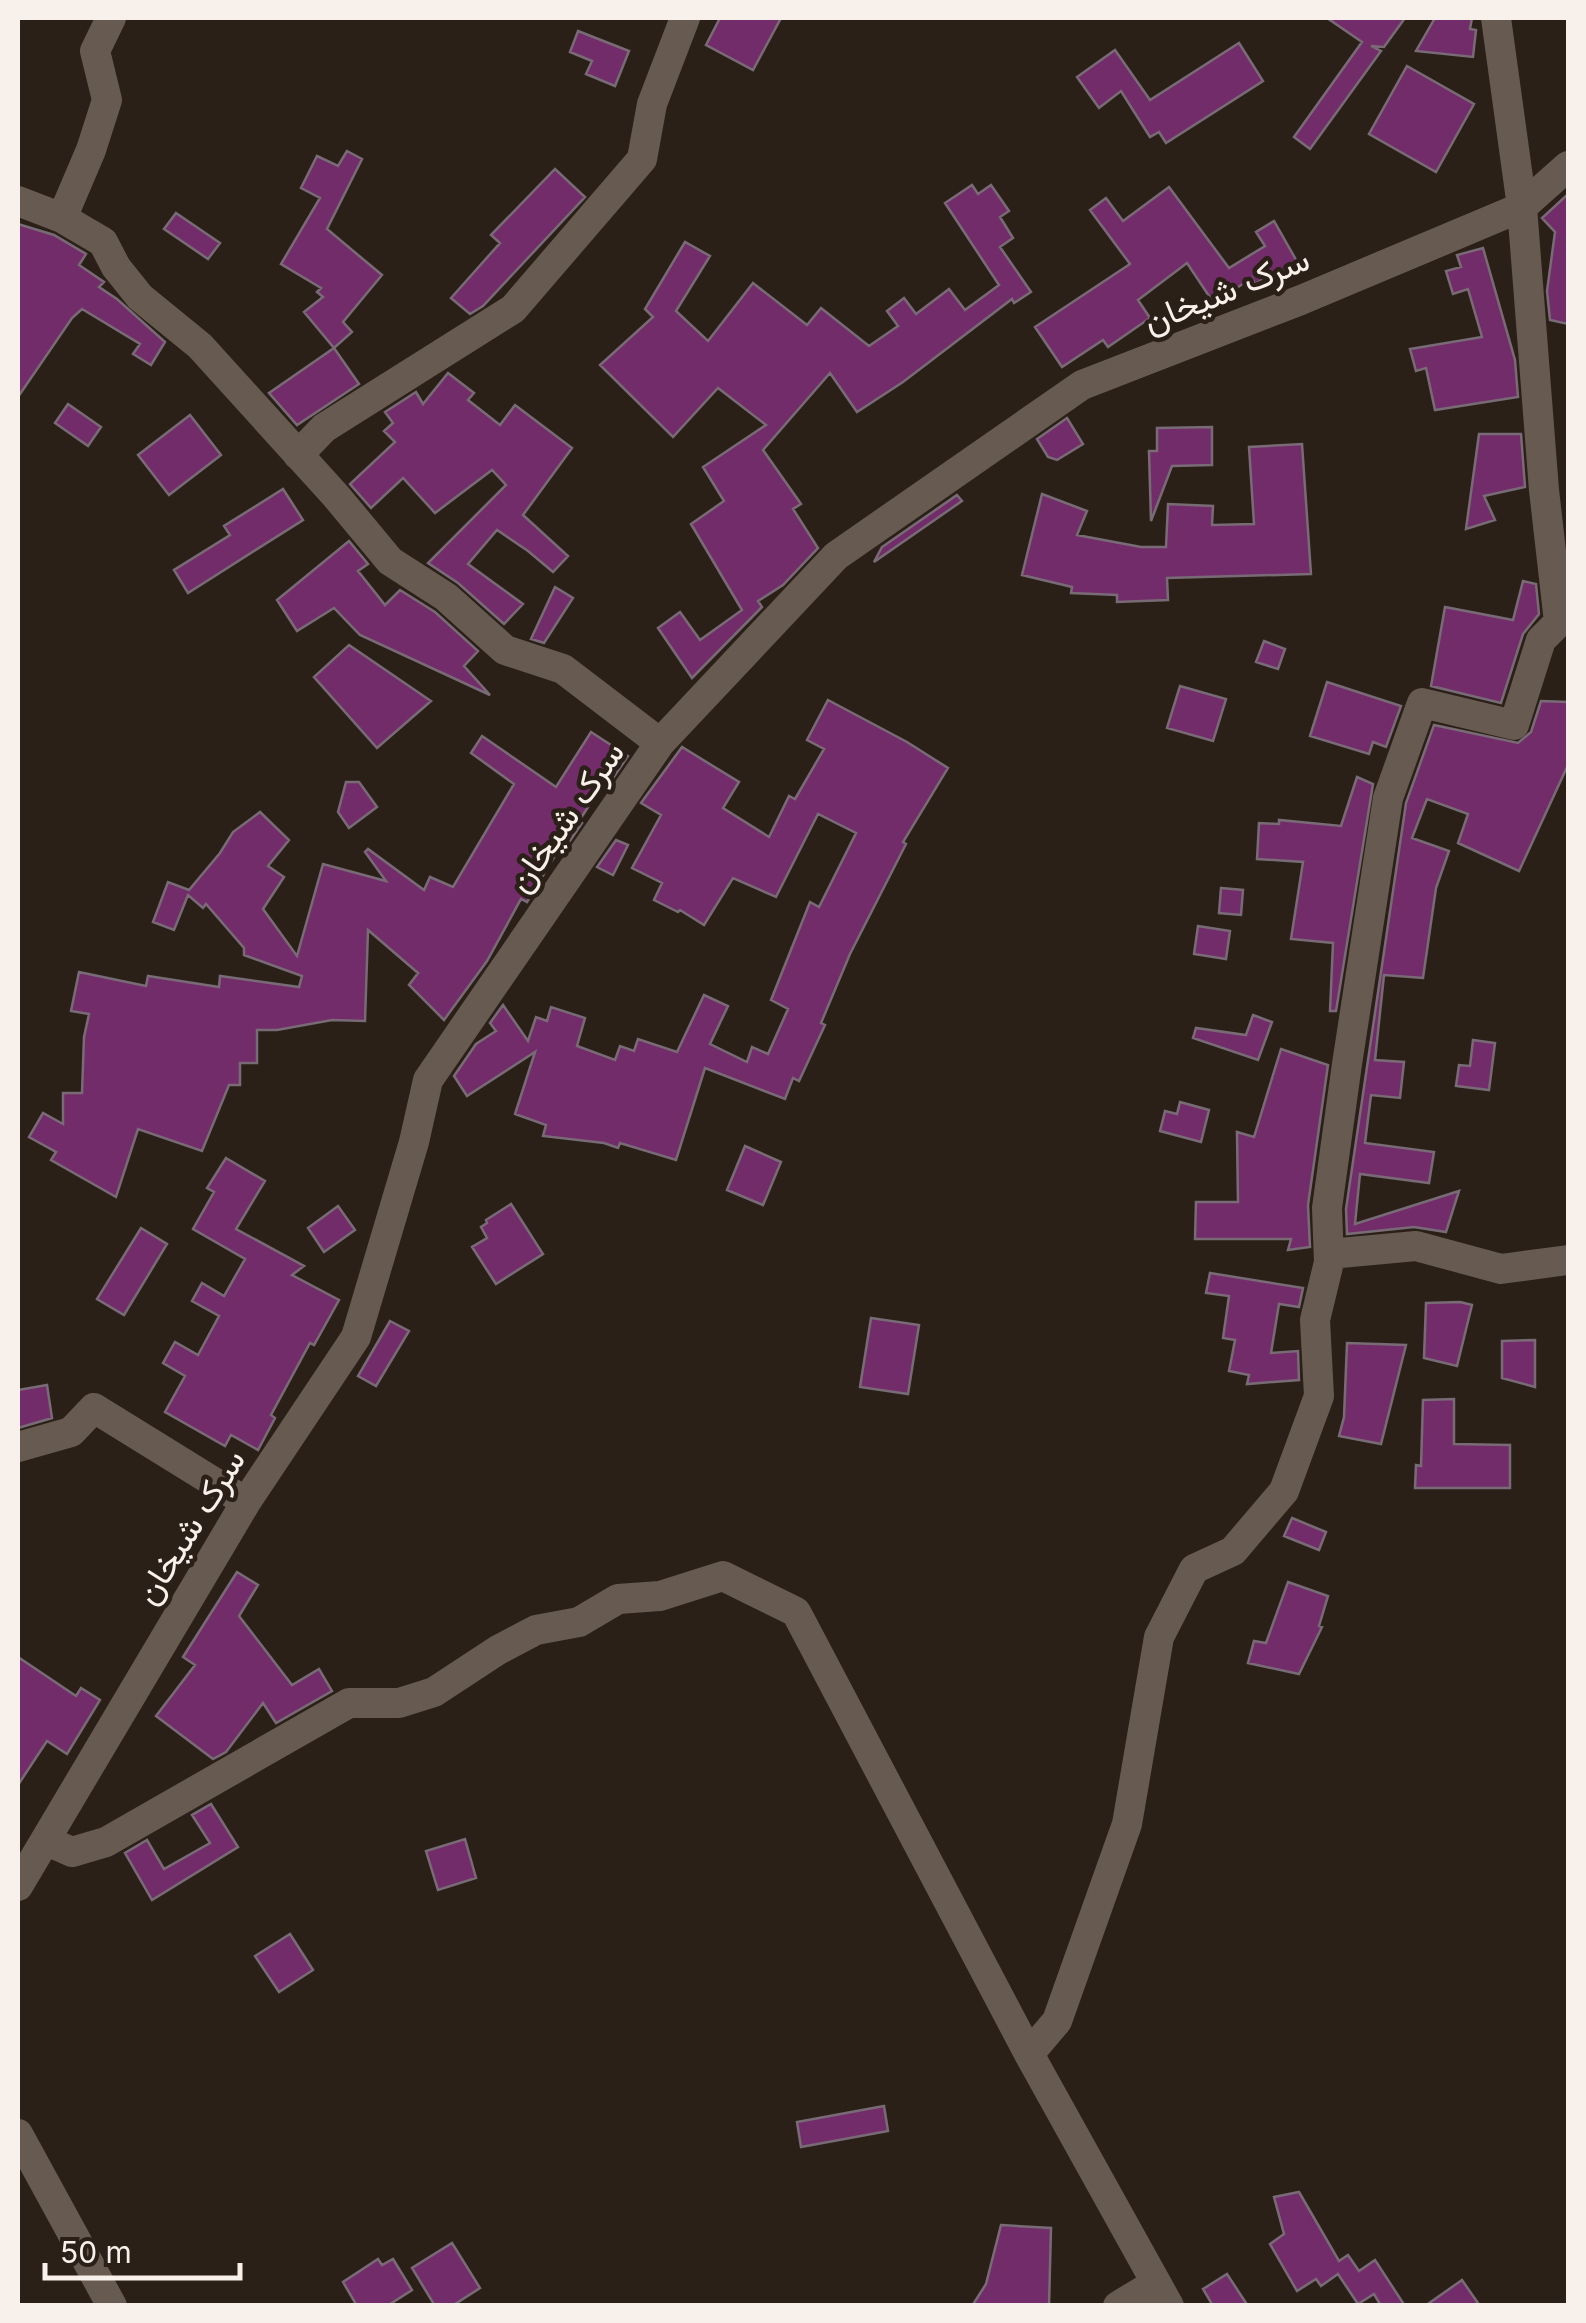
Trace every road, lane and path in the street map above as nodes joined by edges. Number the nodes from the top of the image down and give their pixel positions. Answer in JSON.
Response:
{"nodes":[{"id":1,"x":111,"y":18,"type":"edge"},
{"id":2,"x":685,"y":18,"type":"edge"},
{"id":3,"x":1496,"y":18,"type":"edge"},
{"id":4,"x":1568,"y":166,"type":"edge"},
{"id":5,"x":18,"y":201,"type":"edge"},
{"id":6,"x":1522,"y":207,"type":"junction"},
{"id":7,"x":62,"y":218,"type":"junction"},
{"id":8,"x":298,"y":455,"type":"junction"},
{"id":9,"x":660,"y":743,"type":"junction"},
{"id":10,"x":1329,"y":1254,"type":"junction"},
{"id":11,"x":1568,"y":1260,"type":"edge"},
{"id":12,"x":18,"y":1447,"type":"edge"},
{"id":13,"x":246,"y":1502,"type":"junction"},
{"id":14,"x":46,"y":1841,"type":"junction"},
{"id":15,"x":18,"y":1886,"type":"edge"},
{"id":16,"x":1028,"y":2054,"type":"junction"},
{"id":17,"x":18,"y":2134,"type":"edge"},
{"id":18,"x":1163,"y":2294,"type":"edge"},
{"id":19,"x":112,"y":2306,"type":"edge"},
{"id":20,"x":1118,"y":2306,"type":"edge"}],
"edges":[{"from":1,"to":7,"type":"street"},
{"from":2,"to":8,"type":"street"},
{"from":3,"to":6,"type":"street"},
{"from":4,"to":6,"type":"street","name":"سرک شیخان"},
{"from":5,"to":7,"type":"street"},
{"from":6,"to":9,"type":"street","name":"سرک شیخان"},
{"from":6,"to":10,"type":"street"},
{"from":7,"to":8,"type":"street"},
{"from":8,"to":9,"type":"street"},
{"from":9,"to":13,"type":"street","name":"سرک شیخان"},
{"from":10,"to":11,"type":"street"},
{"from":10,"to":16,"type":"street"},
{"from":12,"to":13,"type":"street"},
{"from":13,"to":14,"type":"street","name":"سرک شیخان"},
{"from":14,"to":15,"type":"street","name":"سرک شیخان"},
{"from":14,"to":16,"type":"street"},
{"from":16,"to":18,"type":"street"},
{"from":17,"to":19,"type":"street"},
{"from":18,"to":20,"type":"street"}]}
